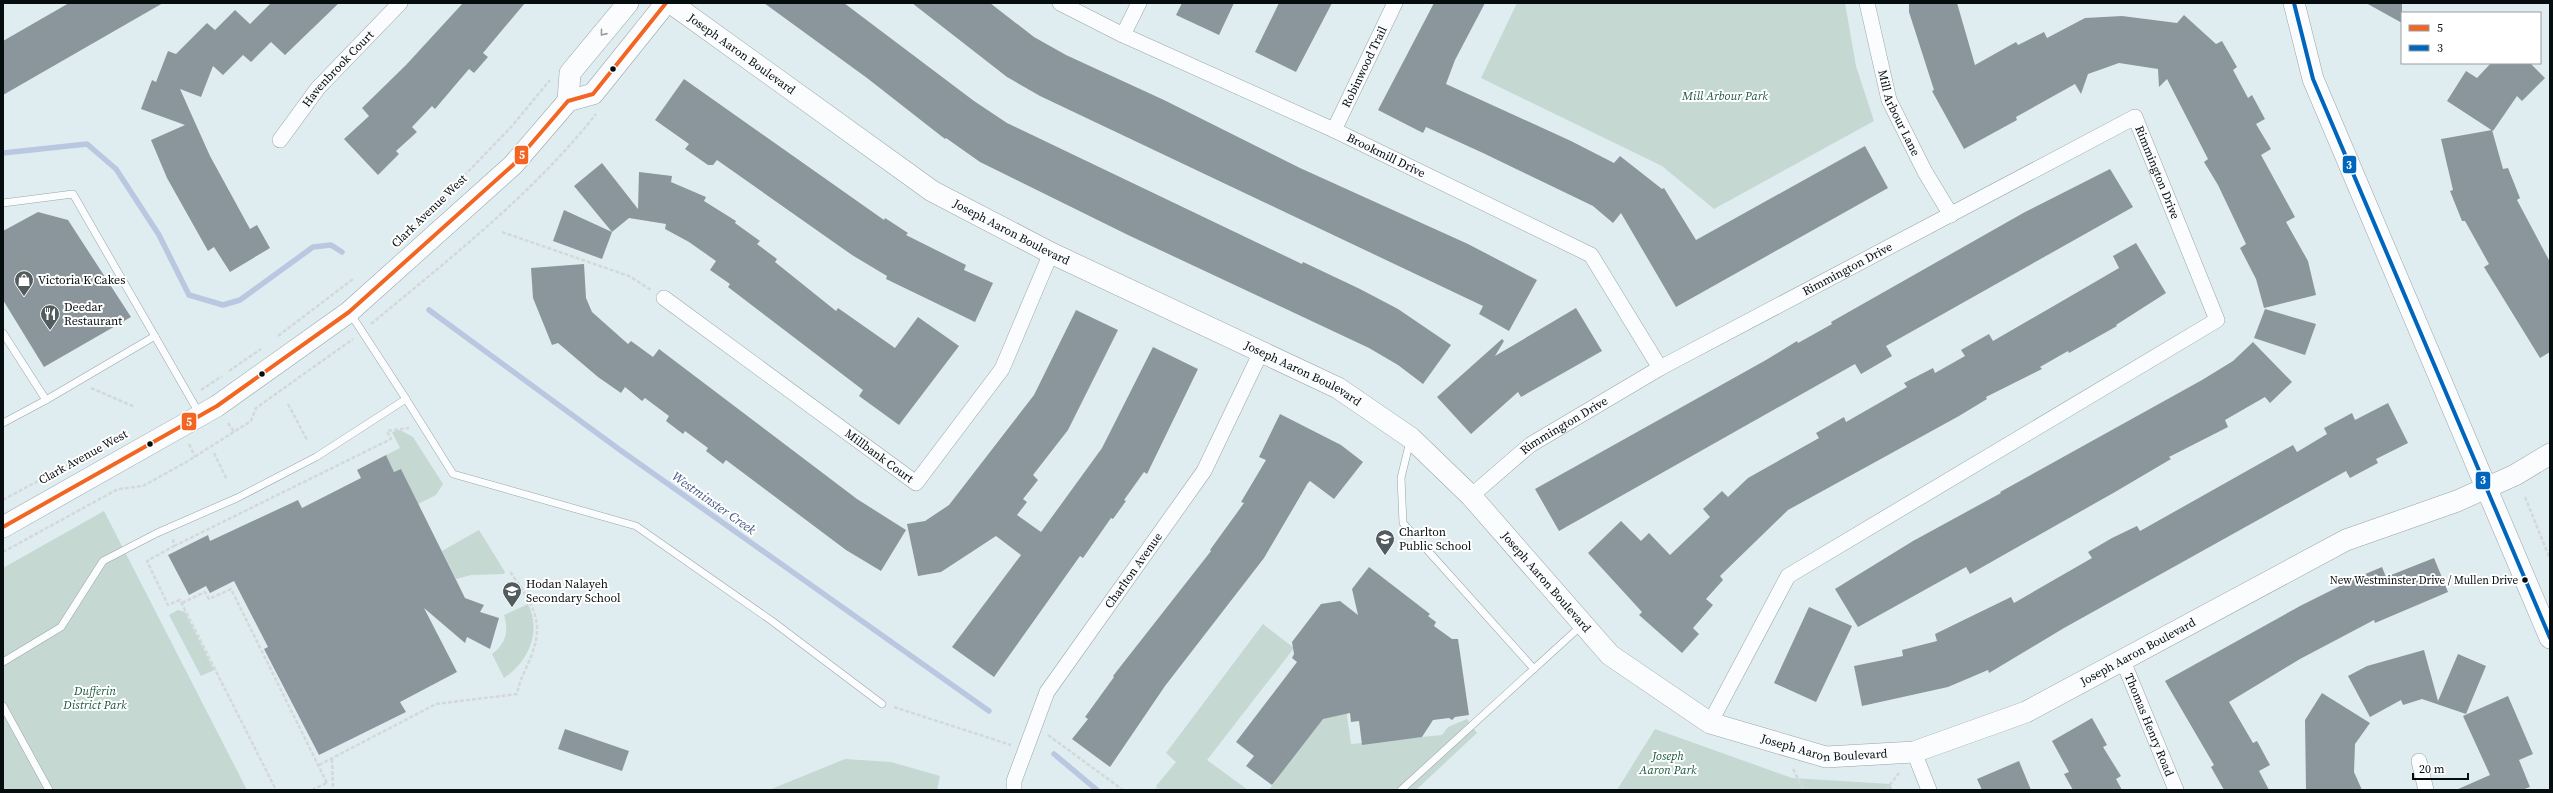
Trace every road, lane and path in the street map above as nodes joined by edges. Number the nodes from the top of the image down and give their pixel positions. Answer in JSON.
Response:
{"nodes":[{"id":1,"x":400,"y":3,"type":"edge"},
{"id":2,"x":628,"y":3,"type":"edge"},
{"id":3,"x":666,"y":3,"type":"edge"},
{"id":4,"x":671,"y":3,"type":"edge"},
{"id":5,"x":1060,"y":3,"type":"edge"},
{"id":6,"x":1139,"y":3,"type":"edge"},
{"id":7,"x":1395,"y":3,"type":"edge"},
{"id":8,"x":1867,"y":3,"type":"edge"},
{"id":9,"x":2294,"y":3,"type":"edge"},
{"id":10,"x":1123,"y":36,"type":"junction"},
{"id":11,"x":552,"y":77,"type":"dead end"},
{"id":12,"x":568,"y":101,"type":"junction"},
{"id":13,"x":1334,"y":130,"type":"junction"},
{"id":14,"x":280,"y":140,"type":"dead end"},
{"id":15,"x":3,"y":203,"type":"edge"},
{"id":16,"x":438,"y":204,"type":"dead end"},
{"id":17,"x":1951,"y":215,"type":"junction"},
{"id":18,"x":502,"y":232,"type":"dead end"},
{"id":19,"x":1052,"y":253,"type":"junction"},
{"id":20,"x":359,"y":275,"type":"dead end"},
{"id":21,"x":664,"y":298,"type":"joint"},
{"id":22,"x":350,"y":312,"type":"junction"},
{"id":23,"x":3,"y":333,"type":"edge"},
{"id":24,"x":155,"y":336,"type":"junction"},
{"id":25,"x":272,"y":341,"type":"dead end"},
{"id":26,"x":265,"y":346,"type":"dead end"},
{"id":27,"x":1261,"y":352,"type":"junction"},
{"id":28,"x":1660,"y":368,"type":"junction"},
{"id":29,"x":77,"y":382,"type":"junction"},
{"id":30,"x":210,"y":384,"type":"dead end"},
{"id":31,"x":406,"y":399,"type":"junction"},
{"id":32,"x":46,"y":400,"type":"junction"},
{"id":33,"x":288,"y":404,"type":"dead end"},
{"id":34,"x":135,"y":407,"type":"dead end"},
{"id":35,"x":200,"y":416,"type":"junction"},
{"id":36,"x":3,"y":423,"type":"edge"},
{"id":37,"x":412,"y":430,"type":"dead end"},
{"id":38,"x":1411,"y":438,"type":"junction"},
{"id":39,"x":307,"y":440,"type":"dead end"},
{"id":40,"x":107,"y":444,"type":"dead end"},
{"id":41,"x":214,"y":453,"type":"dead end"},
{"id":42,"x":2550,"y":454,"type":"edge"},
{"id":43,"x":227,"y":480,"type":"dead end"},
{"id":44,"x":2487,"y":487,"type":"junction"},
{"id":45,"x":1471,"y":496,"type":"junction"},
{"id":46,"x":2525,"y":497,"type":"dead end"},
{"id":47,"x":3,"y":500,"type":"edge"},
{"id":48,"x":3,"y":527,"type":"edge"},
{"id":49,"x":169,"y":527,"type":"junction"},
{"id":50,"x":174,"y":546,"type":"junction"},
{"id":51,"x":2550,"y":559,"type":"edge"},
{"id":52,"x":509,"y":570,"type":"dead end"},
{"id":53,"x":182,"y":603,"type":"junction"},
{"id":54,"x":1582,"y":625,"type":"junction"},
{"id":55,"x":2550,"y":638,"type":"edge"},
{"id":56,"x":2122,"y":661,"type":"junction"},
{"id":57,"x":3,"y":662,"type":"edge"},
{"id":58,"x":1534,"y":669,"type":"junction"},
{"id":59,"x":882,"y":704,"type":"joint"},
{"id":60,"x":3,"y":706,"type":"edge"},
{"id":61,"x":1710,"y":723,"type":"junction"},
{"id":62,"x":1035,"y":725,"type":"junction"},
{"id":63,"x":1026,"y":750,"type":"junction"},
{"id":64,"x":1914,"y":752,"type":"junction"},
{"id":65,"x":332,"y":759,"type":"junction"},
{"id":66,"x":2419,"y":761,"type":"dead end"},
{"id":67,"x":319,"y":765,"type":"junction"},
{"id":68,"x":331,"y":781,"type":"junction"},
{"id":69,"x":328,"y":783,"type":"junction"},
{"id":70,"x":49,"y":790,"type":"edge"},
{"id":71,"x":276,"y":790,"type":"edge"},
{"id":72,"x":312,"y":790,"type":"edge"},
{"id":73,"x":333,"y":790,"type":"edge"},
{"id":74,"x":1014,"y":790,"type":"edge"},
{"id":75,"x":1123,"y":790,"type":"edge"},
{"id":76,"x":1401,"y":790,"type":"edge"},
{"id":77,"x":1929,"y":790,"type":"edge"},
{"id":78,"x":2176,"y":790,"type":"edge"},
{"id":79,"x":2426,"y":790,"type":"edge"}],
"edges":[{"from":1,"to":14,"type":"street","name":"Havenbrook Court"},
{"from":2,"to":12,"type":"street","one_way":true},
{"from":3,"to":12,"type":"street"},
{"from":4,"to":19,"type":"street","name":"Joseph Aaron Boulevard"},
{"from":5,"to":10,"type":"street","name":"Brookmill Drive"},
{"from":6,"to":10,"type":"street"},
{"from":7,"to":13,"type":"street","name":"Robinwood Trail"},
{"from":8,"to":17,"type":"street","name":"Mill Arbour Lane"},
{"from":9,"to":44,"type":"street"},
{"from":10,"to":13,"type":"street","name":"Brookmill Drive"},
{"from":11,"to":16,"type":"path","name":"Clark Avenue West"},
{"from":12,"to":22,"type":"street","name":"Clark Avenue West"},
{"from":13,"to":28,"type":"street","name":"Brookmill Drive"},
{"from":15,"to":24,"type":"lane"},
{"from":17,"to":28,"type":"street","name":"Rimmington Drive"},
{"from":17,"to":61,"type":"street","name":"Rimmington Drive"},
{"from":18,"to":21,"type":"path"},
{"from":19,"to":21,"type":"street","name":"Millbank Court"},
{"from":19,"to":27,"type":"street","name":"Joseph Aaron Boulevard"},
{"from":20,"to":25,"type":"path"},
{"from":22,"to":31,"type":"lane"},
{"from":22,"to":35,"type":"street","name":"Clark Avenue West"},
{"from":23,"to":32,"type":"lane"},
{"from":24,"to":29,"type":"lane"},
{"from":24,"to":35,"type":"lane"},
{"from":26,"to":30,"type":"path"},
{"from":27,"to":38,"type":"street","name":"Joseph Aaron Boulevard"},
{"from":27,"to":62,"type":"street","name":"Charlton Avenue"},
{"from":28,"to":45,"type":"street","name":"Rimmington Drive"},
{"from":29,"to":32,"type":"lane"},
{"from":29,"to":34,"type":"path"},
{"from":31,"to":49,"type":"lane"},
{"from":31,"to":59,"type":"lane"},
{"from":32,"to":36,"type":"lane"},
{"from":33,"to":39,"type":"path"},
{"from":35,"to":48,"type":"street","name":"Clark Avenue West"},
{"from":37,"to":50,"type":"path"},
{"from":38,"to":45,"type":"street","name":"Joseph Aaron Boulevard"},
{"from":38,"to":58,"type":"lane"},
{"from":40,"to":47,"type":"path","name":"Clark Avenue West"},
{"from":41,"to":43,"type":"path"},
{"from":42,"to":44,"type":"street","name":"Joseph Aaron Boulevard"},
{"from":44,"to":55,"type":"street"},
{"from":44,"to":56,"type":"street","name":"Joseph Aaron Boulevard"},
{"from":45,"to":54,"type":"street","name":"Joseph Aaron Boulevard"},
{"from":46,"to":51,"type":"path"},
{"from":49,"to":50,"type":"path"},
{"from":49,"to":57,"type":"lane"},
{"from":50,"to":53,"type":"path"},
{"from":52,"to":65,"type":"path"},
{"from":53,"to":67,"type":"path"},
{"from":53,"to":71,"type":"path"},
{"from":54,"to":58,"type":"lane"},
{"from":54,"to":61,"type":"street","name":"Joseph Aaron Boulevard"},
{"from":56,"to":64,"type":"street","name":"Joseph Aaron Boulevard"},
{"from":56,"to":78,"type":"street","name":"Thomas Henry Road"},
{"from":58,"to":76,"type":"lane"},
{"from":59,"to":63,"type":"path"},
{"from":60,"to":70,"type":"lane"},
{"from":61,"to":64,"type":"street","name":"Joseph Aaron Boulevard"},
{"from":62,"to":63,"type":"street","name":"Charlton Avenue"},
{"from":62,"to":75,"type":"path"},
{"from":63,"to":74,"type":"street","name":"Charlton Avenue"},
{"from":64,"to":77,"type":"street"},
{"from":65,"to":67,"type":"path"},
{"from":65,"to":68,"type":"path"},
{"from":66,"to":79,"type":"street"},
{"from":67,"to":69,"type":"path"},
{"from":68,"to":69,"type":"path"},
{"from":68,"to":73,"type":"path"},
{"from":69,"to":72,"type":"path"}]}
